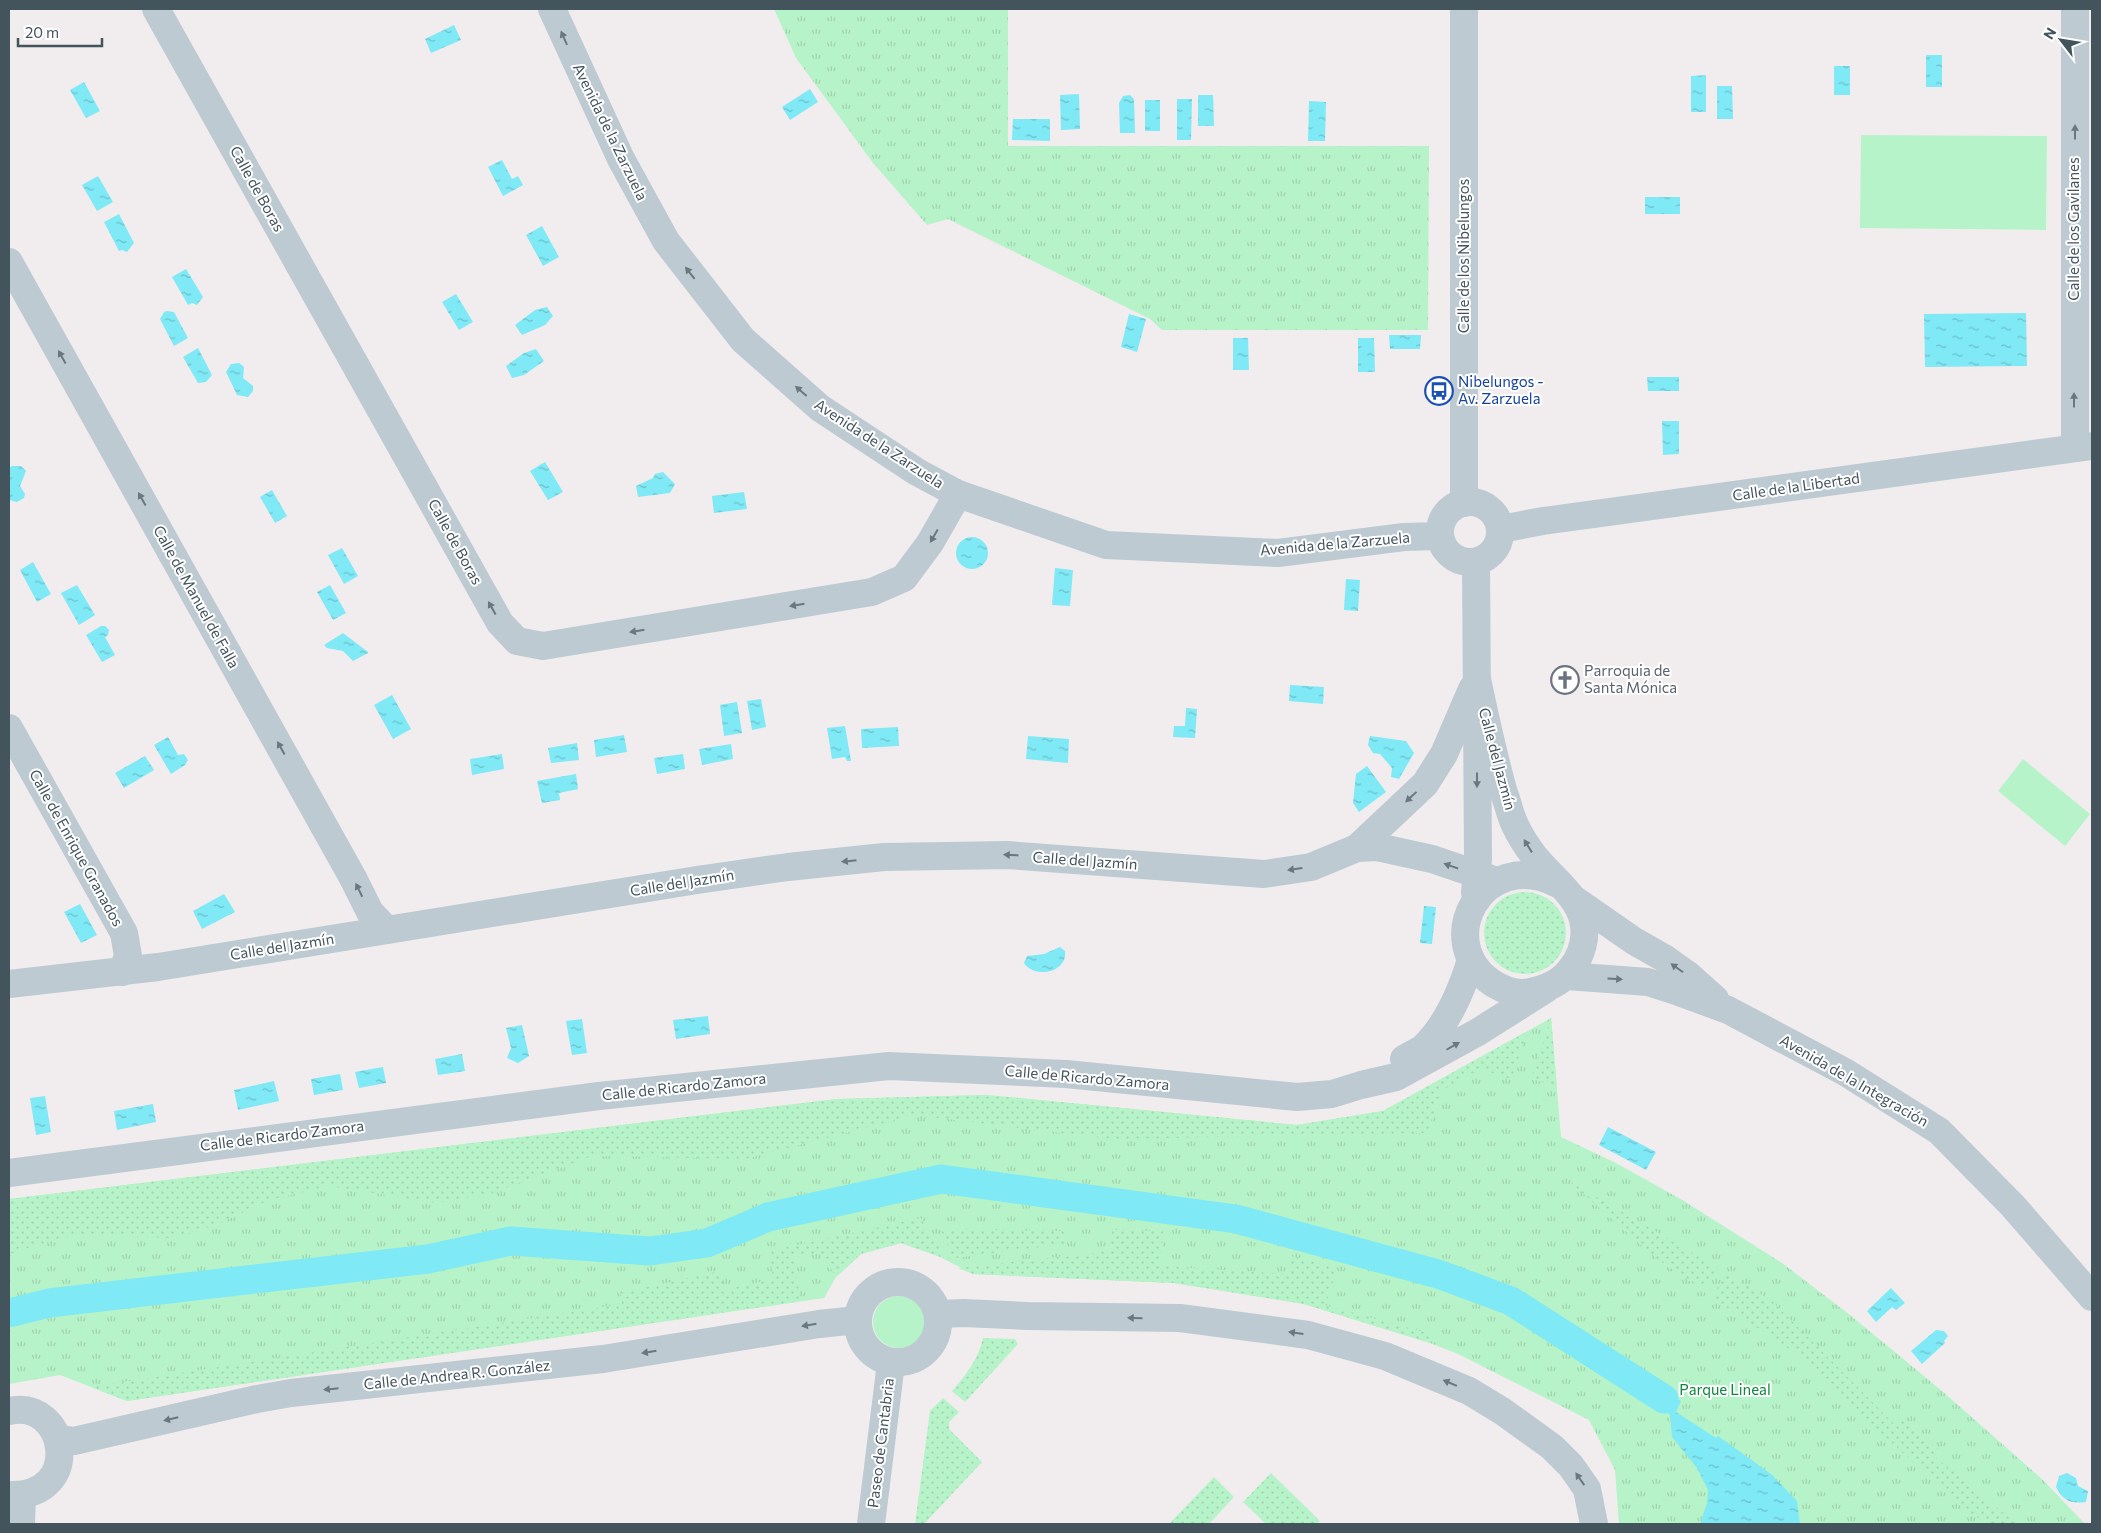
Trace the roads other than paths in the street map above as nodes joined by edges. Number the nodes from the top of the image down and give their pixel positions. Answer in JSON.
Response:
{"nodes":[{"id":1,"x":156,"y":9,"type":"edge"},
{"id":2,"x":552,"y":9,"type":"edge"},
{"id":3,"x":1464,"y":9,"type":"edge"},
{"id":4,"x":2075,"y":9,"type":"edge"},
{"id":5,"x":9,"y":262,"type":"edge"},
{"id":6,"x":2084,"y":447,"type":"edge"},
{"id":7,"x":958,"y":494,"type":"junction"},
{"id":8,"x":1464,"y":503,"type":"junction"},
{"id":9,"x":1501,"y":529,"type":"junction"},
{"id":10,"x":1440,"y":536,"type":"junction"},
{"id":11,"x":1476,"y":562,"type":"junction"},
{"id":12,"x":1477,"y":679,"type":"junction"},
{"id":13,"x":9,"y":728,"type":"edge"},
{"id":14,"x":1357,"y":848,"type":"junction"},
{"id":15,"x":1487,"y":878,"type":"junction"},
{"id":16,"x":1566,"y":892,"type":"junction"},
{"id":17,"x":386,"y":930,"type":"junction"},
{"id":18,"x":1471,"y":960,"type":"junction"},
{"id":19,"x":122,"y":972,"type":"junction"},
{"id":20,"x":1556,"y":983,"type":"junction"},
{"id":21,"x":9,"y":984,"type":"edge"},
{"id":22,"x":1728,"y":1010,"type":"junction"},
{"id":23,"x":1361,"y":1085,"type":"junction"},
{"id":24,"x":9,"y":1173,"type":"edge"},
{"id":25,"x":2092,"y":1297,"type":"edge"},
{"id":26,"x":938,"y":1314,"type":"junction"},
{"id":27,"x":857,"y":1320,"type":"junction"},
{"id":28,"x":891,"y":1363,"type":"junction"},
{"id":29,"x":9,"y":1411,"type":"edge"},
{"id":30,"x":58,"y":1439,"type":"junction"},
{"id":31,"x":16,"y":1495,"type":"edge"},
{"id":32,"x":21,"y":1524,"type":"edge"},
{"id":33,"x":871,"y":1524,"type":"edge"},
{"id":34,"x":1594,"y":1524,"type":"edge"}],
"edges":[{"from":7,"to":1,"type":"street","name":"Calle de Boras","one_way":true},
{"from":7,"to":2,"type":"street","name":"Avenida de la Zarzuela","one_way":true},
{"from":3,"to":8,"type":"street","name":"Calle de los Nibelungos"},
{"from":6,"to":4,"type":"street","name":"Calle de los Gavilanes","one_way":true},
{"from":17,"to":5,"type":"street","name":"Calle de Manuel de Falla","one_way":true},
{"from":6,"to":9,"type":"street","name":"Calle de la Libertad"},
{"from":7,"to":10,"type":"street","name":"Avenida de la Zarzuela"},
{"from":8,"to":9,"type":"street"},
{"from":8,"to":10,"type":"street"},
{"from":9,"to":11,"type":"street"},
{"from":10,"to":11,"type":"street"},
{"from":11,"to":12,"type":"street","name":"Calle del Jazmín"},
{"from":12,"to":14,"type":"street","name":"Calle del Jazmín","one_way":true},
{"from":12,"to":15,"type":"street","name":"Calle del Jazmín","one_way":true},
{"from":16,"to":12,"type":"street","name":"Calle del Jazmín","one_way":true},
{"from":13,"to":19,"type":"street","name":"Calle de Enrique Granados"},
{"from":15,"to":14,"type":"street","name":"Calle del Jazmín","one_way":true},
{"from":14,"to":17,"type":"street","name":"Calle del Jazmín","one_way":true},
{"from":15,"to":16,"type":"street"},
{"from":15,"to":18,"type":"street"},
{"from":16,"to":20,"type":"street"},
{"from":22,"to":16,"type":"street","name":"Avenida de la Integración","one_way":true},
{"from":17,"to":19,"type":"street","name":"Calle del Jazmín"},
{"from":18,"to":20,"type":"street"},
{"from":18,"to":23,"type":"street","name":"Calle de Ricardo Zamora"},
{"from":19,"to":21,"type":"street","name":"Calle del Jazmín"},
{"from":20,"to":22,"type":"street","name":"Avenida de la Integración","one_way":true},
{"from":23,"to":20,"type":"street","name":"Calle de Ricardo Zamora","one_way":true},
{"from":22,"to":25,"type":"street","name":"Avenida de la Integración"},
{"from":23,"to":24,"type":"street","name":"Calle de Ricardo Zamora"},
{"from":26,"to":27,"type":"street"},
{"from":26,"to":28,"type":"street"},
{"from":34,"to":26,"type":"street","one_way":true},
{"from":27,"to":28,"type":"street"},
{"from":27,"to":30,"type":"street","name":"Calle de Andrea R. González","one_way":true},
{"from":28,"to":33,"type":"street","name":"Paseo de Cantabria"},
{"from":29,"to":30,"type":"street"},
{"from":30,"to":31,"type":"street"},
{"from":31,"to":32,"type":"street"}]}
